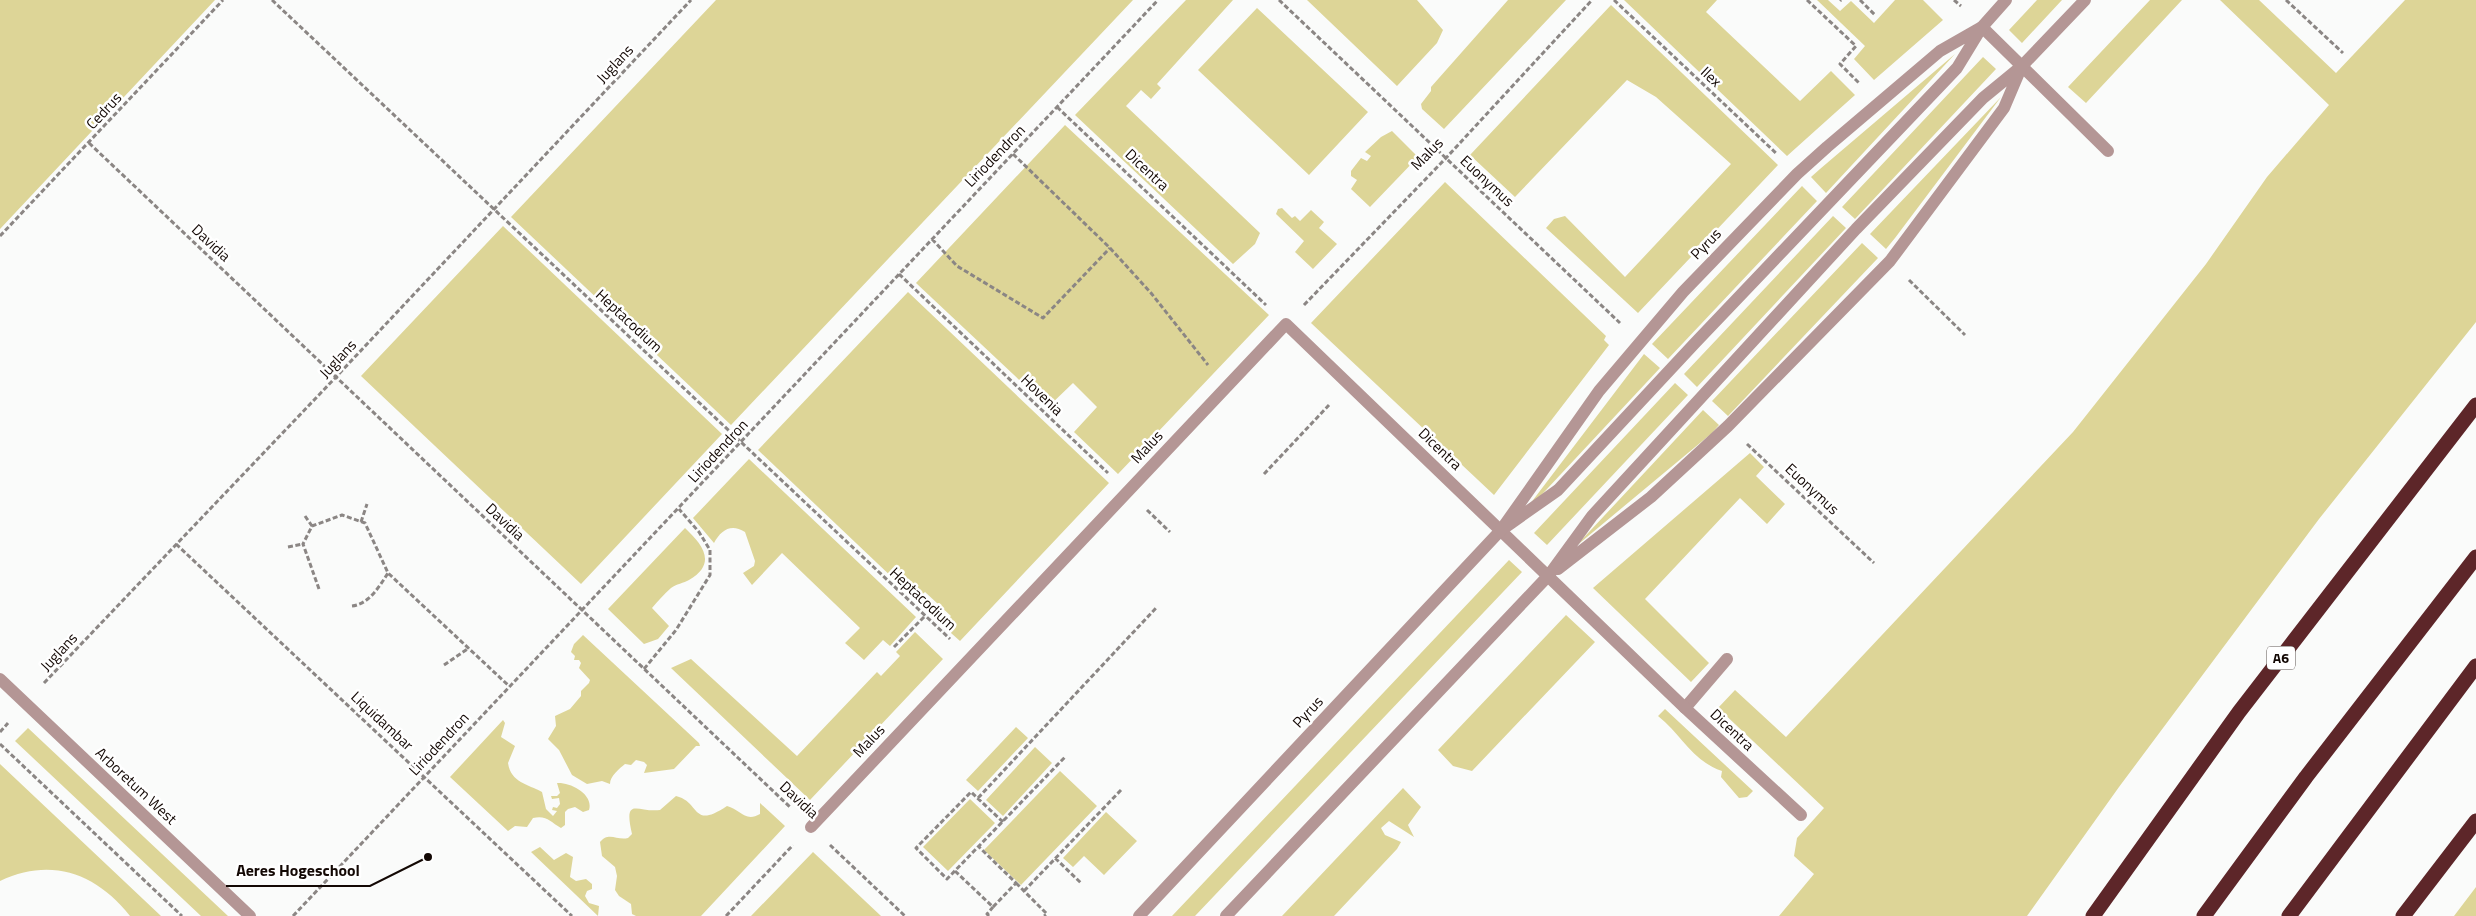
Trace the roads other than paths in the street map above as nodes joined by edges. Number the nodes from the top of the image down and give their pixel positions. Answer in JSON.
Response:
{"nodes":[{"id":1,"x":2006,"y":0,"type":"edge"},
{"id":2,"x":2085,"y":0,"type":"edge"},
{"id":3,"x":1982,"y":26,"type":"junction"},
{"id":4,"x":2022,"y":66,"type":"junction"},
{"id":5,"x":2108,"y":151,"type":"dead end"},
{"id":6,"x":1286,"y":324,"type":"joint"},
{"id":7,"x":2476,"y":405,"type":"edge"},
{"id":8,"x":1501,"y":530,"type":"junction"},
{"id":9,"x":2476,"y":557,"type":"edge"},
{"id":10,"x":1549,"y":575,"type":"junction"},
{"id":11,"x":1727,"y":659,"type":"dead end"},
{"id":12,"x":2476,"y":666,"type":"edge"},
{"id":13,"x":0,"y":680,"type":"edge"},
{"id":14,"x":1686,"y":708,"type":"junction"},
{"id":15,"x":1801,"y":815,"type":"dead end"},
{"id":16,"x":2476,"y":821,"type":"edge"},
{"id":17,"x":811,"y":827,"type":"road end"},
{"id":18,"x":250,"y":916,"type":"edge"},
{"id":19,"x":1139,"y":916,"type":"edge"},
{"id":20,"x":1226,"y":916,"type":"edge"},
{"id":21,"x":2093,"y":916,"type":"edge"},
{"id":22,"x":2204,"y":916,"type":"edge"},
{"id":23,"x":2289,"y":916,"type":"edge"},
{"id":24,"x":2404,"y":916,"type":"edge"}],
"edges":[{"from":1,"to":3,"type":"street","name":"Pyrus"},
{"from":2,"to":4,"type":"street"},
{"from":3,"to":4,"type":"street"},
{"from":3,"to":8,"type":"street","name":"Pyrus"},
{"from":3,"to":8,"type":"street","name":"Pyrus"},
{"from":4,"to":5,"type":"street"},
{"from":4,"to":10,"type":"street"},
{"from":4,"to":10,"type":"street"},
{"from":6,"to":8,"type":"street","name":"Dicentra"},
{"from":6,"to":17,"type":"street","name":"Malus"},
{"from":7,"to":21,"type":"highway","number":"A6"},
{"from":8,"to":10,"type":"street","name":"Dicentra"},
{"from":8,"to":19,"type":"street","name":"Pyrus"},
{"from":9,"to":22,"type":"highway"},
{"from":10,"to":14,"type":"street","name":"Dicentra"},
{"from":10,"to":20,"type":"street"},
{"from":11,"to":14,"type":"street"},
{"from":12,"to":23,"type":"highway"},
{"from":13,"to":18,"type":"street","name":"Arboretum West"},
{"from":14,"to":15,"type":"street","name":"Dicentra"},
{"from":16,"to":24,"type":"highway"}]}
